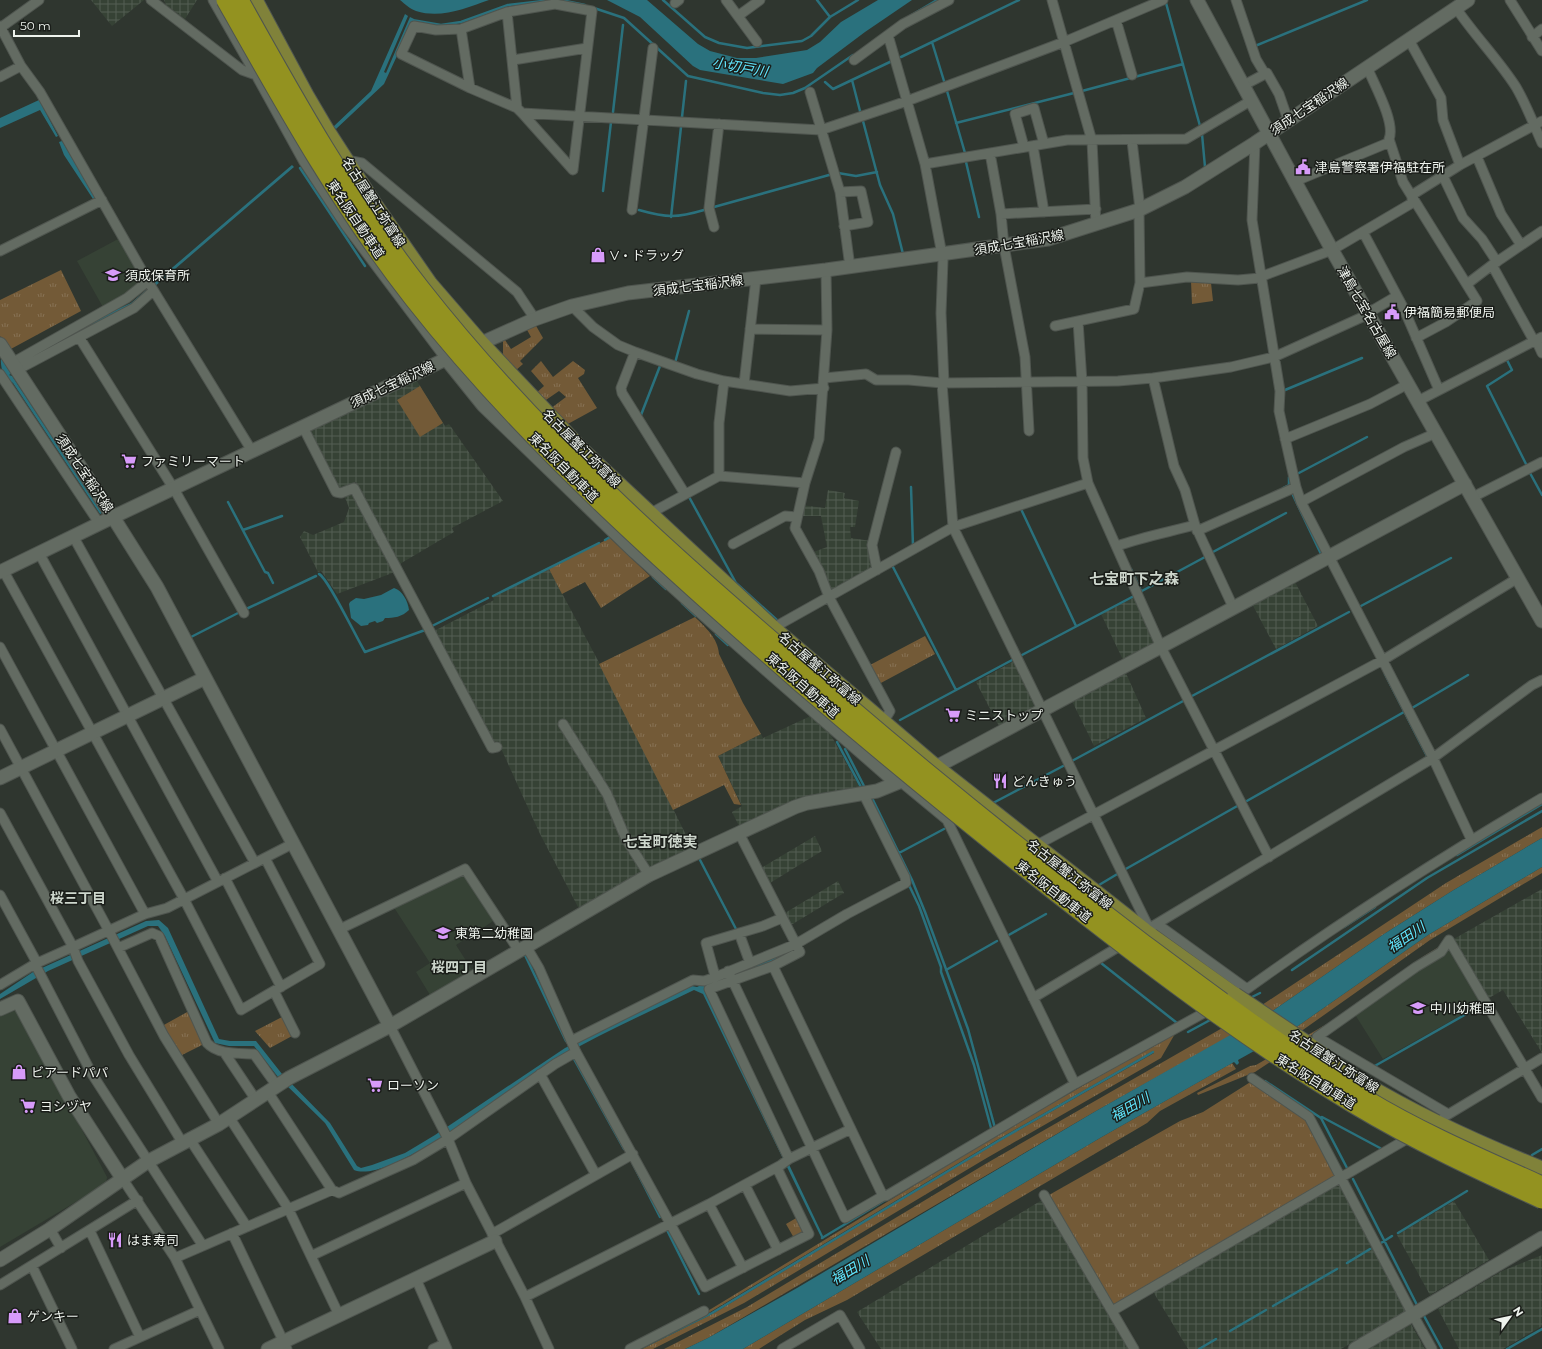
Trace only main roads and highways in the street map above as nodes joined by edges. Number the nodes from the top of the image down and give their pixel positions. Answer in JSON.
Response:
{"nodes":[{"id":1,"x":225,"y":0,"type":"edge"},
{"id":2,"x":240,"y":0,"type":"edge"},
{"id":3,"x":255,"y":0,"type":"edge"},
{"id":4,"x":1542,"y":1169,"type":"edge"},
{"id":5,"x":1542,"y":1185,"type":"edge"},
{"id":6,"x":1542,"y":1200,"type":"edge"}],
"edges":[{"from":1,"to":6,"type":"highway","name":"東名阪自動車道","bridge":true},
{"from":2,"to":5,"type":"highway","name":"東名阪自動車道","bridge":true},
{"from":3,"to":4,"type":"main road","name":"名古屋蟹江弥富線","bridge":true}]}
